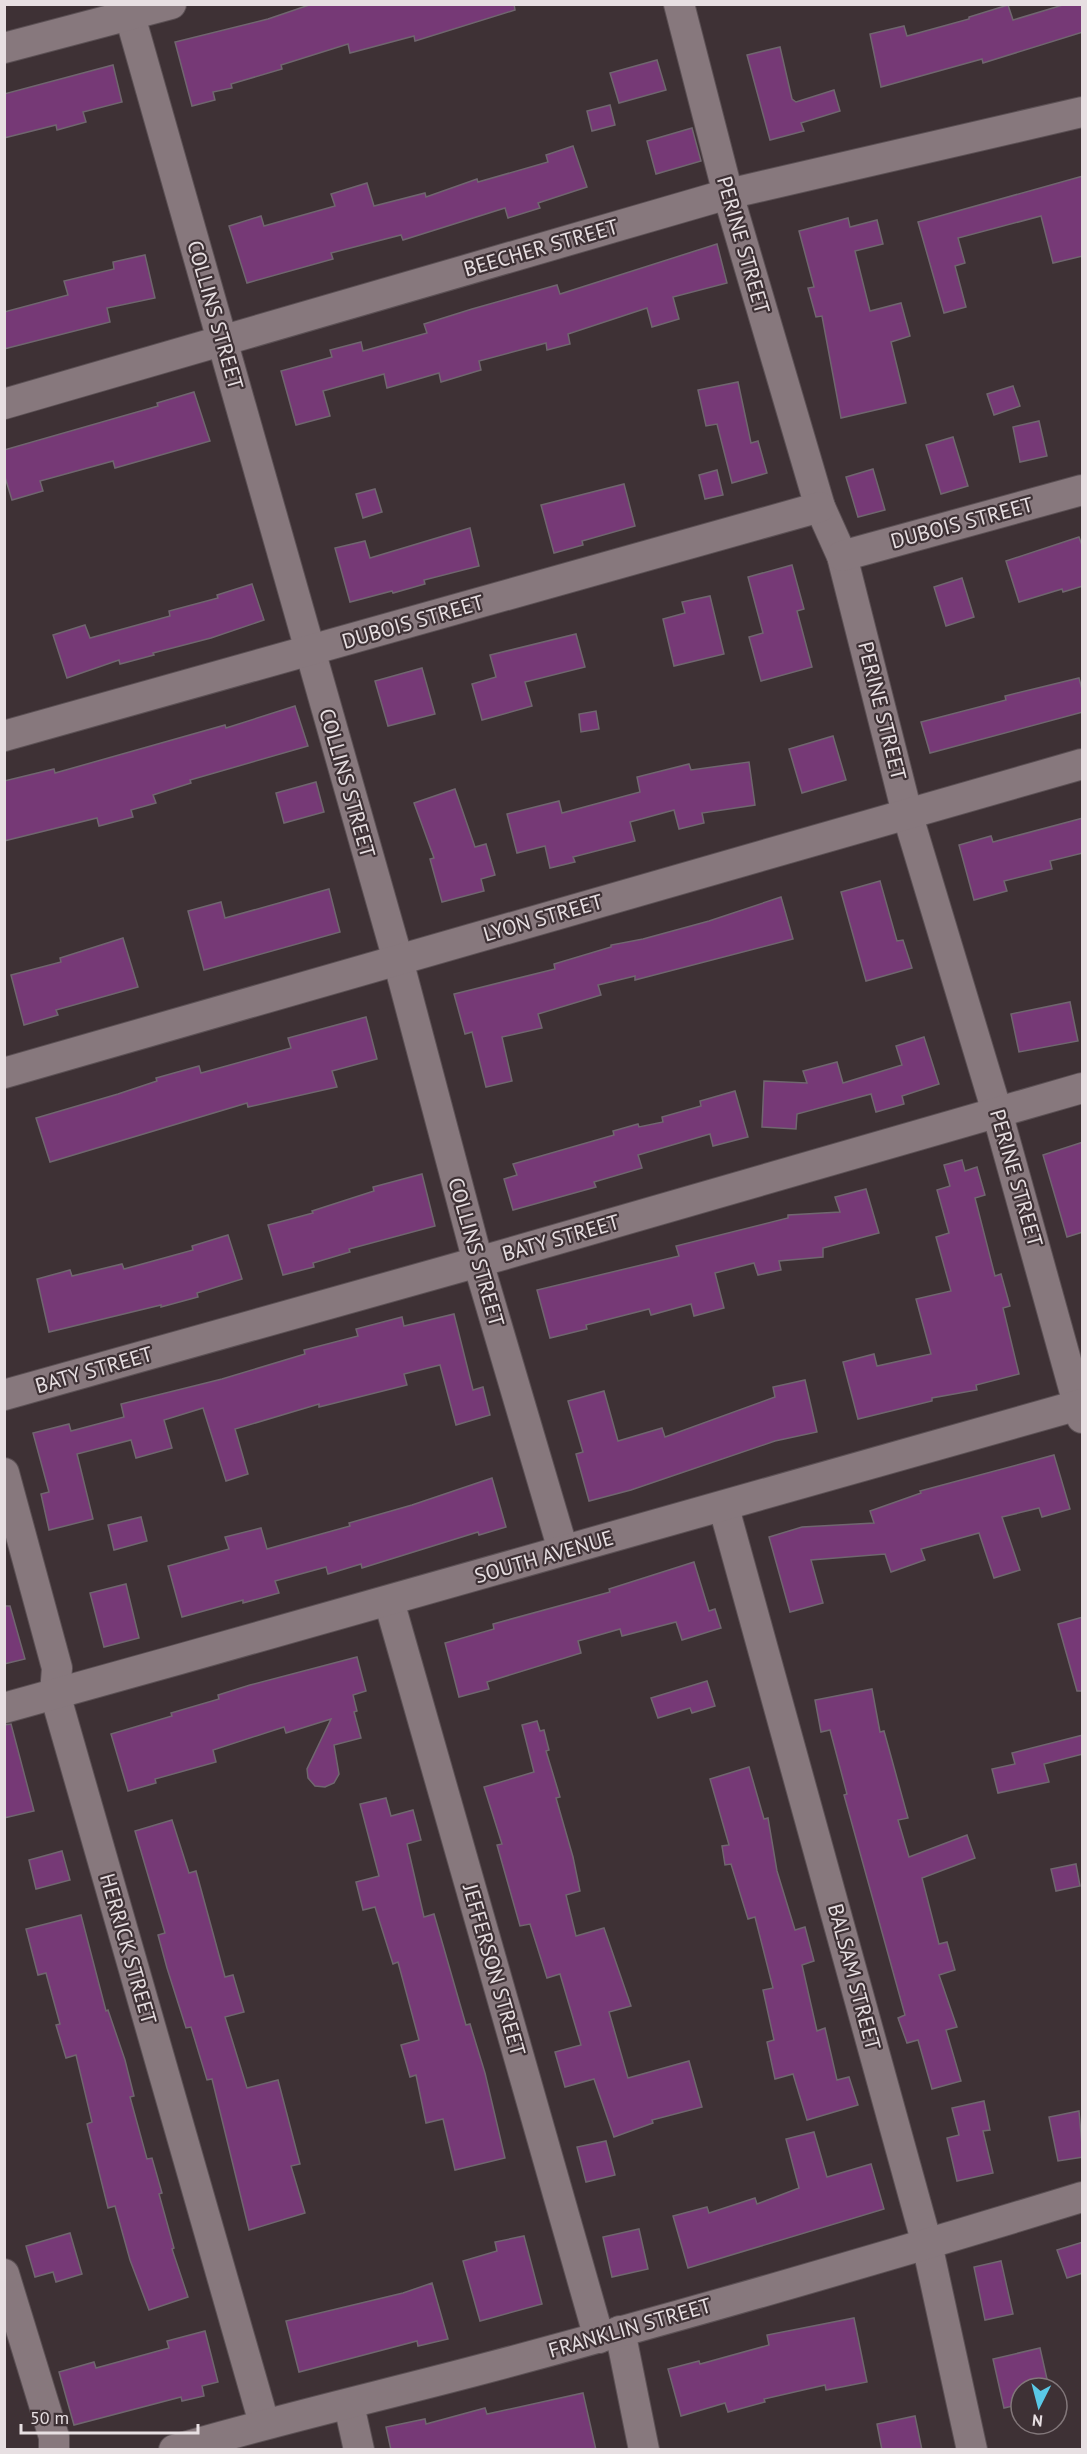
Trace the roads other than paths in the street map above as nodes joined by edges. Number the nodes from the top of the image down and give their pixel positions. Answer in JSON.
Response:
{"nodes":[{"id":1,"x":171,"y":4,"type":"edge"},
{"id":2,"x":679,"y":4,"type":"edge"},
{"id":3,"x":130,"y":16,"type":"junction"},
{"id":4,"x":4,"y":48,"type":"edge"},
{"id":5,"x":1083,"y":112,"type":"edge"},
{"id":6,"x":728,"y":194,"type":"junction"},
{"id":7,"x":222,"y":340,"type":"junction"},
{"id":8,"x":4,"y":404,"type":"edge"},
{"id":9,"x":1083,"y":490,"type":"edge"},
{"id":10,"x":820,"y":507,"type":"junction"},
{"id":11,"x":842,"y":556,"type":"junction"},
{"id":12,"x":309,"y":652,"type":"junction"},
{"id":13,"x":4,"y":736,"type":"edge"},
{"id":14,"x":1083,"y":764,"type":"edge"},
{"id":15,"x":908,"y":813,"type":"junction"},
{"id":16,"x":398,"y":960,"type":"junction"},
{"id":17,"x":4,"y":1073,"type":"edge"},
{"id":18,"x":1083,"y":1088,"type":"edge"},
{"id":19,"x":997,"y":1112,"type":"junction"},
{"id":20,"x":478,"y":1262,"type":"junction"},
{"id":21,"x":4,"y":1395,"type":"edge"},
{"id":22,"x":1081,"y":1409,"type":"edge"},
{"id":23,"x":4,"y":1473,"type":"edge"},
{"id":24,"x":724,"y":1508,"type":"junction"},
{"id":25,"x":563,"y":1550,"type":"junction"},
{"id":26,"x":388,"y":1601,"type":"junction"},
{"id":27,"x":55,"y":1694,"type":"junction"},
{"id":28,"x":4,"y":1708,"type":"edge"},
{"id":29,"x":1083,"y":2197,"type":"edge"},
{"id":30,"x":927,"y":2244,"type":"junction"},
{"id":31,"x":4,"y":2274,"type":"edge"},
{"id":32,"x":609,"y":2334,"type":"junction"},
{"id":33,"x":349,"y":2405,"type":"junction"},
{"id":34,"x":264,"y":2423,"type":"junction"},
{"id":35,"x":54,"y":2450,"type":"edge"},
{"id":36,"x":174,"y":2450,"type":"edge"},
{"id":37,"x":359,"y":2450,"type":"edge"},
{"id":38,"x":644,"y":2450,"type":"edge"},
{"id":39,"x":972,"y":2450,"type":"edge"}],
"edges":[{"from":1,"to":3,"type":"street"},
{"from":2,"to":6,"type":"street","name":"PERINE STREET"},
{"from":3,"to":4,"type":"street"},
{"from":3,"to":7,"type":"street","name":"COLLINS STREET"},
{"from":5,"to":6,"type":"street","name":"BEECHER STREET"},
{"from":6,"to":7,"type":"street","name":"BEECHER STREET"},
{"from":6,"to":10,"type":"street","name":"PERINE STREET"},
{"from":7,"to":8,"type":"street","name":"BEECHER STREET"},
{"from":7,"to":12,"type":"street","name":"COLLINS STREET"},
{"from":9,"to":11,"type":"street","name":"DUBOIS STREET"},
{"from":10,"to":11,"type":"street","name":"PERINE STREET"},
{"from":10,"to":12,"type":"street","name":"DUBOIS STREET"},
{"from":11,"to":15,"type":"street","name":"PERINE STREET"},
{"from":12,"to":13,"type":"street","name":"DUBOIS STREET"},
{"from":12,"to":16,"type":"street","name":"COLLINS STREET"},
{"from":14,"to":15,"type":"street","name":"LYON STREET"},
{"from":15,"to":16,"type":"street","name":"LYON STREET"},
{"from":15,"to":19,"type":"street","name":"PERINE STREET"},
{"from":16,"to":17,"type":"street","name":"LYON STREET"},
{"from":16,"to":20,"type":"street","name":"COLLINS STREET"},
{"from":18,"to":19,"type":"street","name":"BATY STREET"},
{"from":19,"to":20,"type":"street","name":"BATY STREET"},
{"from":19,"to":22,"type":"street","name":"PERINE STREET"},
{"from":20,"to":21,"type":"street","name":"BATY STREET"},
{"from":20,"to":25,"type":"street","name":"COLLINS STREET"},
{"from":22,"to":24,"type":"street","name":"SOUTH AVENUE"},
{"from":23,"to":27,"type":"street","name":"HERRICK STREET"},
{"from":24,"to":25,"type":"street","name":"SOUTH AVENUE"},
{"from":24,"to":30,"type":"street","name":"BALSAM STREET"},
{"from":25,"to":26,"type":"street","name":"SOUTH AVENUE"},
{"from":26,"to":27,"type":"street","name":"SOUTH AVENUE"},
{"from":26,"to":32,"type":"street","name":"JEFFERSON STREET"},
{"from":27,"to":28,"type":"street","name":"SOUTH AVENUE"},
{"from":27,"to":34,"type":"street","name":"HERRICK STREET"},
{"from":29,"to":30,"type":"street","name":"FRANKLIN STREET"},
{"from":30,"to":32,"type":"street","name":"FRANKLIN STREET"},
{"from":30,"to":39,"type":"street","name":"BALSAM STREET"},
{"from":31,"to":35,"type":"street"},
{"from":32,"to":33,"type":"street","name":"FRANKLIN STREET"},
{"from":32,"to":38,"type":"street","name":"JEFFERSON STREET"},
{"from":33,"to":34,"type":"street","name":"FRANKLIN STREET"},
{"from":33,"to":37,"type":"street"},
{"from":34,"to":36,"type":"street","name":"FRANKLIN STREET"}]}
